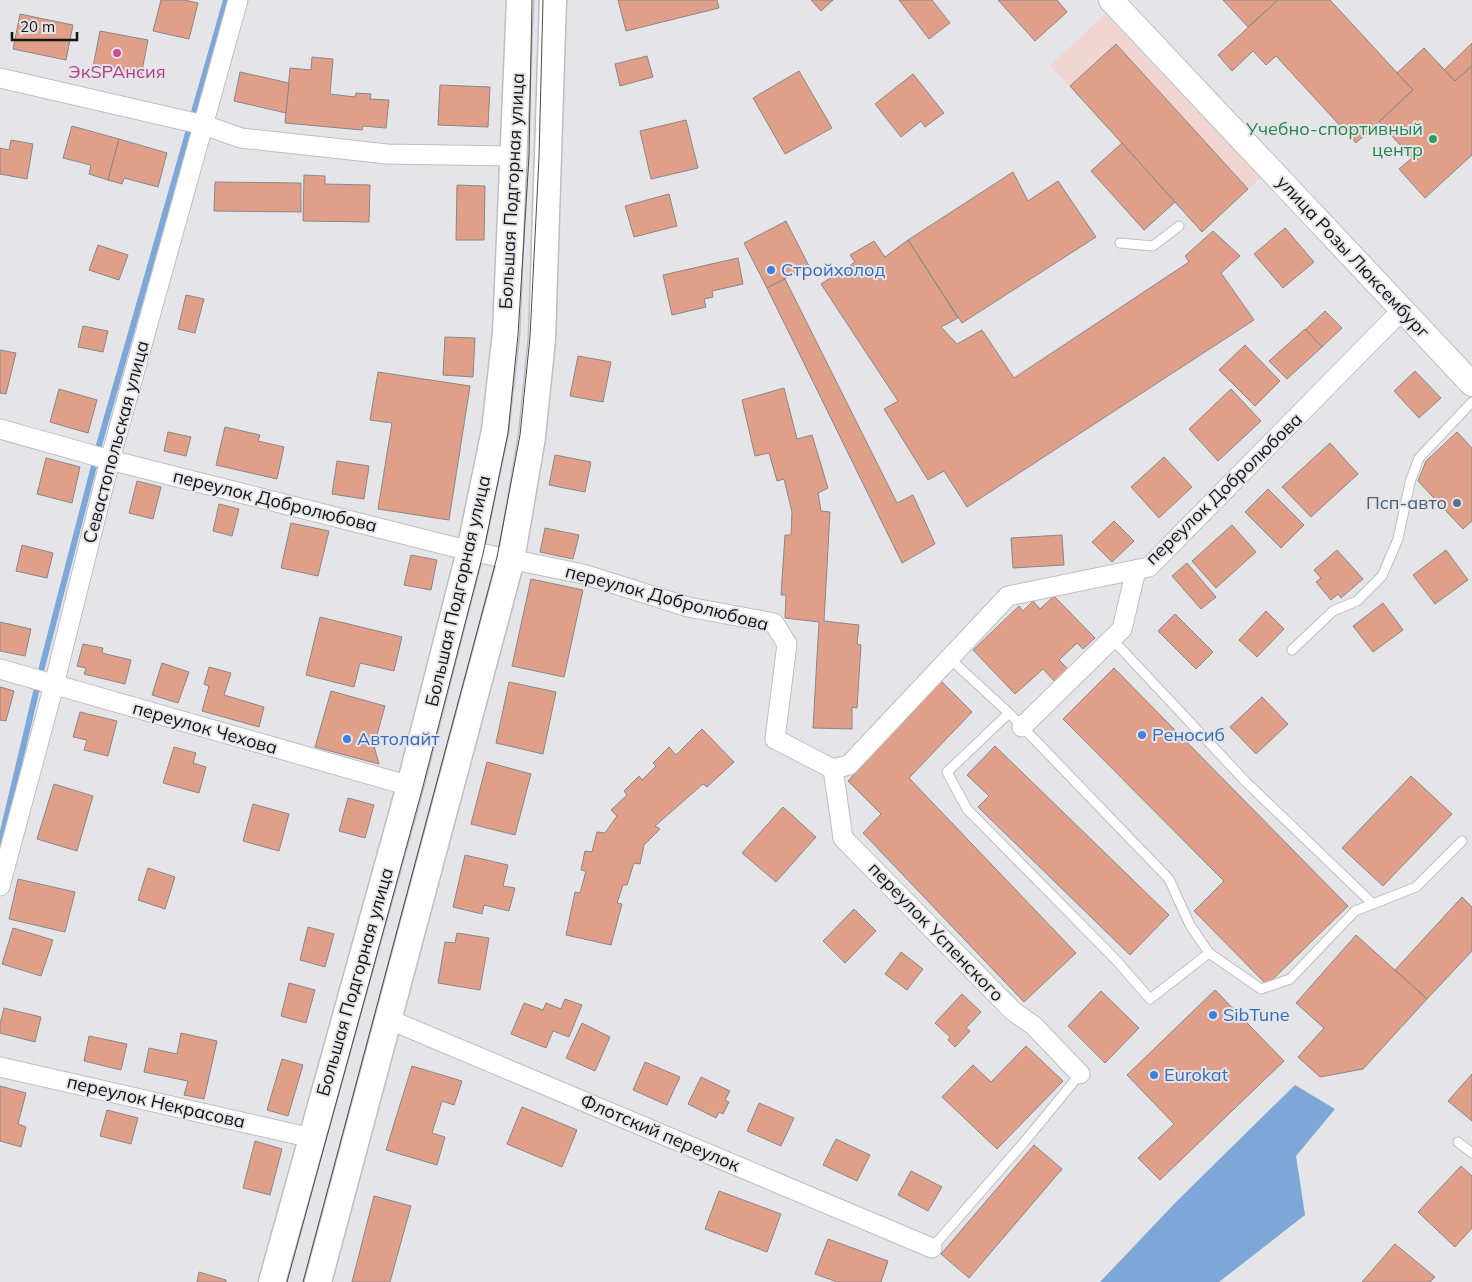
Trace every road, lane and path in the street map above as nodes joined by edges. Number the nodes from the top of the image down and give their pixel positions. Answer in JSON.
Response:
{"nodes":[{"id":1,"x":238,"y":0,"type":"edge"},
{"id":2,"x":520,"y":0,"type":"edge"},
{"id":3,"x":553,"y":0,"type":"edge"},
{"id":4,"x":1111,"y":0,"type":"edge"},
{"id":5,"x":0,"y":78,"type":"edge"},
{"id":6,"x":204,"y":125,"type":"junction"},
{"id":7,"x":514,"y":156,"type":"junction"},
{"id":8,"x":1179,"y":226,"type":"dead end"},
{"id":9,"x":1120,"y":244,"type":"dead end"},
{"id":10,"x":1403,"y":309,"type":"junction"},
{"id":11,"x":1472,"y":384,"type":"edge"},
{"id":12,"x":1472,"y":402,"type":"edge"},
{"id":13,"x":0,"y":429,"type":"edge"},
{"id":14,"x":110,"y":460,"type":"junction"},
{"id":15,"x":470,"y":551,"type":"junction"},
{"id":16,"x":510,"y":560,"type":"junction"},
{"id":17,"x":1136,"y":570,"type":"junction"},
{"id":18,"x":1112,"y":639,"type":"junction"},
{"id":19,"x":1292,"y":650,"type":"dead end"},
{"id":20,"x":950,"y":658,"type":"junction"},
{"id":21,"x":0,"y":669,"type":"edge"},
{"id":22,"x":54,"y":685,"type":"junction"},
{"id":23,"x":1008,"y":713,"type":"junction"},
{"id":24,"x":1022,"y":727,"type":"junction"},
{"id":25,"x":833,"y":769,"type":"junction"},
{"id":26,"x":410,"y":786,"type":"junction"},
{"id":27,"x":1462,"y":841,"type":"dead end"},
{"id":28,"x":0,"y":886,"type":"edge"},
{"id":29,"x":1373,"y":904,"type":"junction"},
{"id":30,"x":1209,"y":953,"type":"junction"},
{"id":31,"x":388,"y":1019,"type":"junction"},
{"id":32,"x":0,"y":1067,"type":"edge"},
{"id":33,"x":1080,"y":1074,"type":"joint"},
{"id":34,"x":312,"y":1138,"type":"junction"},
{"id":35,"x":1458,"y":1142,"type":"dead end"},
{"id":36,"x":1472,"y":1153,"type":"edge"},
{"id":37,"x":932,"y":1248,"type":"joint"},
{"id":38,"x":272,"y":1282,"type":"edge"},
{"id":39,"x":318,"y":1282,"type":"edge"}],
"edges":[{"from":1,"to":6,"type":"street","name":"Севастопольская улица"},
{"from":2,"to":7,"type":"main road","name":"Большая Подгорная улица"},
{"from":3,"to":16,"type":"main road","name":"Большая Подгорная улица"},
{"from":4,"to":10,"type":"street","name":"улица Розы Люксембург"},
{"from":5,"to":6,"type":"street"},
{"from":6,"to":7,"type":"street"},
{"from":6,"to":14,"type":"street","name":"Севастопольская улица"},
{"from":7,"to":15,"type":"main road","name":"Большая Подгорная улица"},
{"from":8,"to":9,"type":"lane"},
{"from":10,"to":11,"type":"street","name":"улица Розы Люксембург"},
{"from":10,"to":17,"type":"street","name":"переулок Добролюбова"},
{"from":12,"to":19,"type":"lane"},
{"from":13,"to":14,"type":"street","name":"переулок Добролюбова"},
{"from":14,"to":15,"type":"street","name":"переулок Добролюбова"},
{"from":14,"to":22,"type":"street","name":"Севастопольская улица"},
{"from":15,"to":16,"type":"street","name":"переулок Добролюбова"},
{"from":15,"to":26,"type":"main road","name":"Большая Подгорная улица"},
{"from":16,"to":25,"type":"street","name":"переулок Добролюбова"},
{"from":16,"to":31,"type":"main road","name":"Большая Подгорная улица"},
{"from":17,"to":18,"type":"street"},
{"from":17,"to":20,"type":"street","name":"переулок Добролюбова"},
{"from":18,"to":24,"type":"street"},
{"from":18,"to":29,"type":"lane"},
{"from":20,"to":23,"type":"lane"},
{"from":20,"to":25,"type":"street","name":"переулок Добролюбова"},
{"from":21,"to":22,"type":"street","name":"переулок Чехова"},
{"from":22,"to":26,"type":"street","name":"переулок Чехова"},
{"from":22,"to":28,"type":"street","name":"Севастопольская улица"},
{"from":23,"to":24,"type":"lane"},
{"from":23,"to":30,"type":"lane"},
{"from":24,"to":30,"type":"lane"},
{"from":25,"to":33,"type":"street","name":"переулок Успенского"},
{"from":26,"to":34,"type":"main road","name":"Большая Подгорная улица"},
{"from":27,"to":29,"type":"lane"},
{"from":29,"to":30,"type":"lane"},
{"from":31,"to":37,"type":"street","name":"Флотский переулок"},
{"from":31,"to":39,"type":"main road","name":"Большая Подгорная улица"},
{"from":32,"to":34,"type":"street","name":"переулок Некрасова"},
{"from":33,"to":37,"type":"lane"},
{"from":34,"to":38,"type":"main road","name":"Большая Подгорная улица"},
{"from":35,"to":36,"type":"lane"}]}
